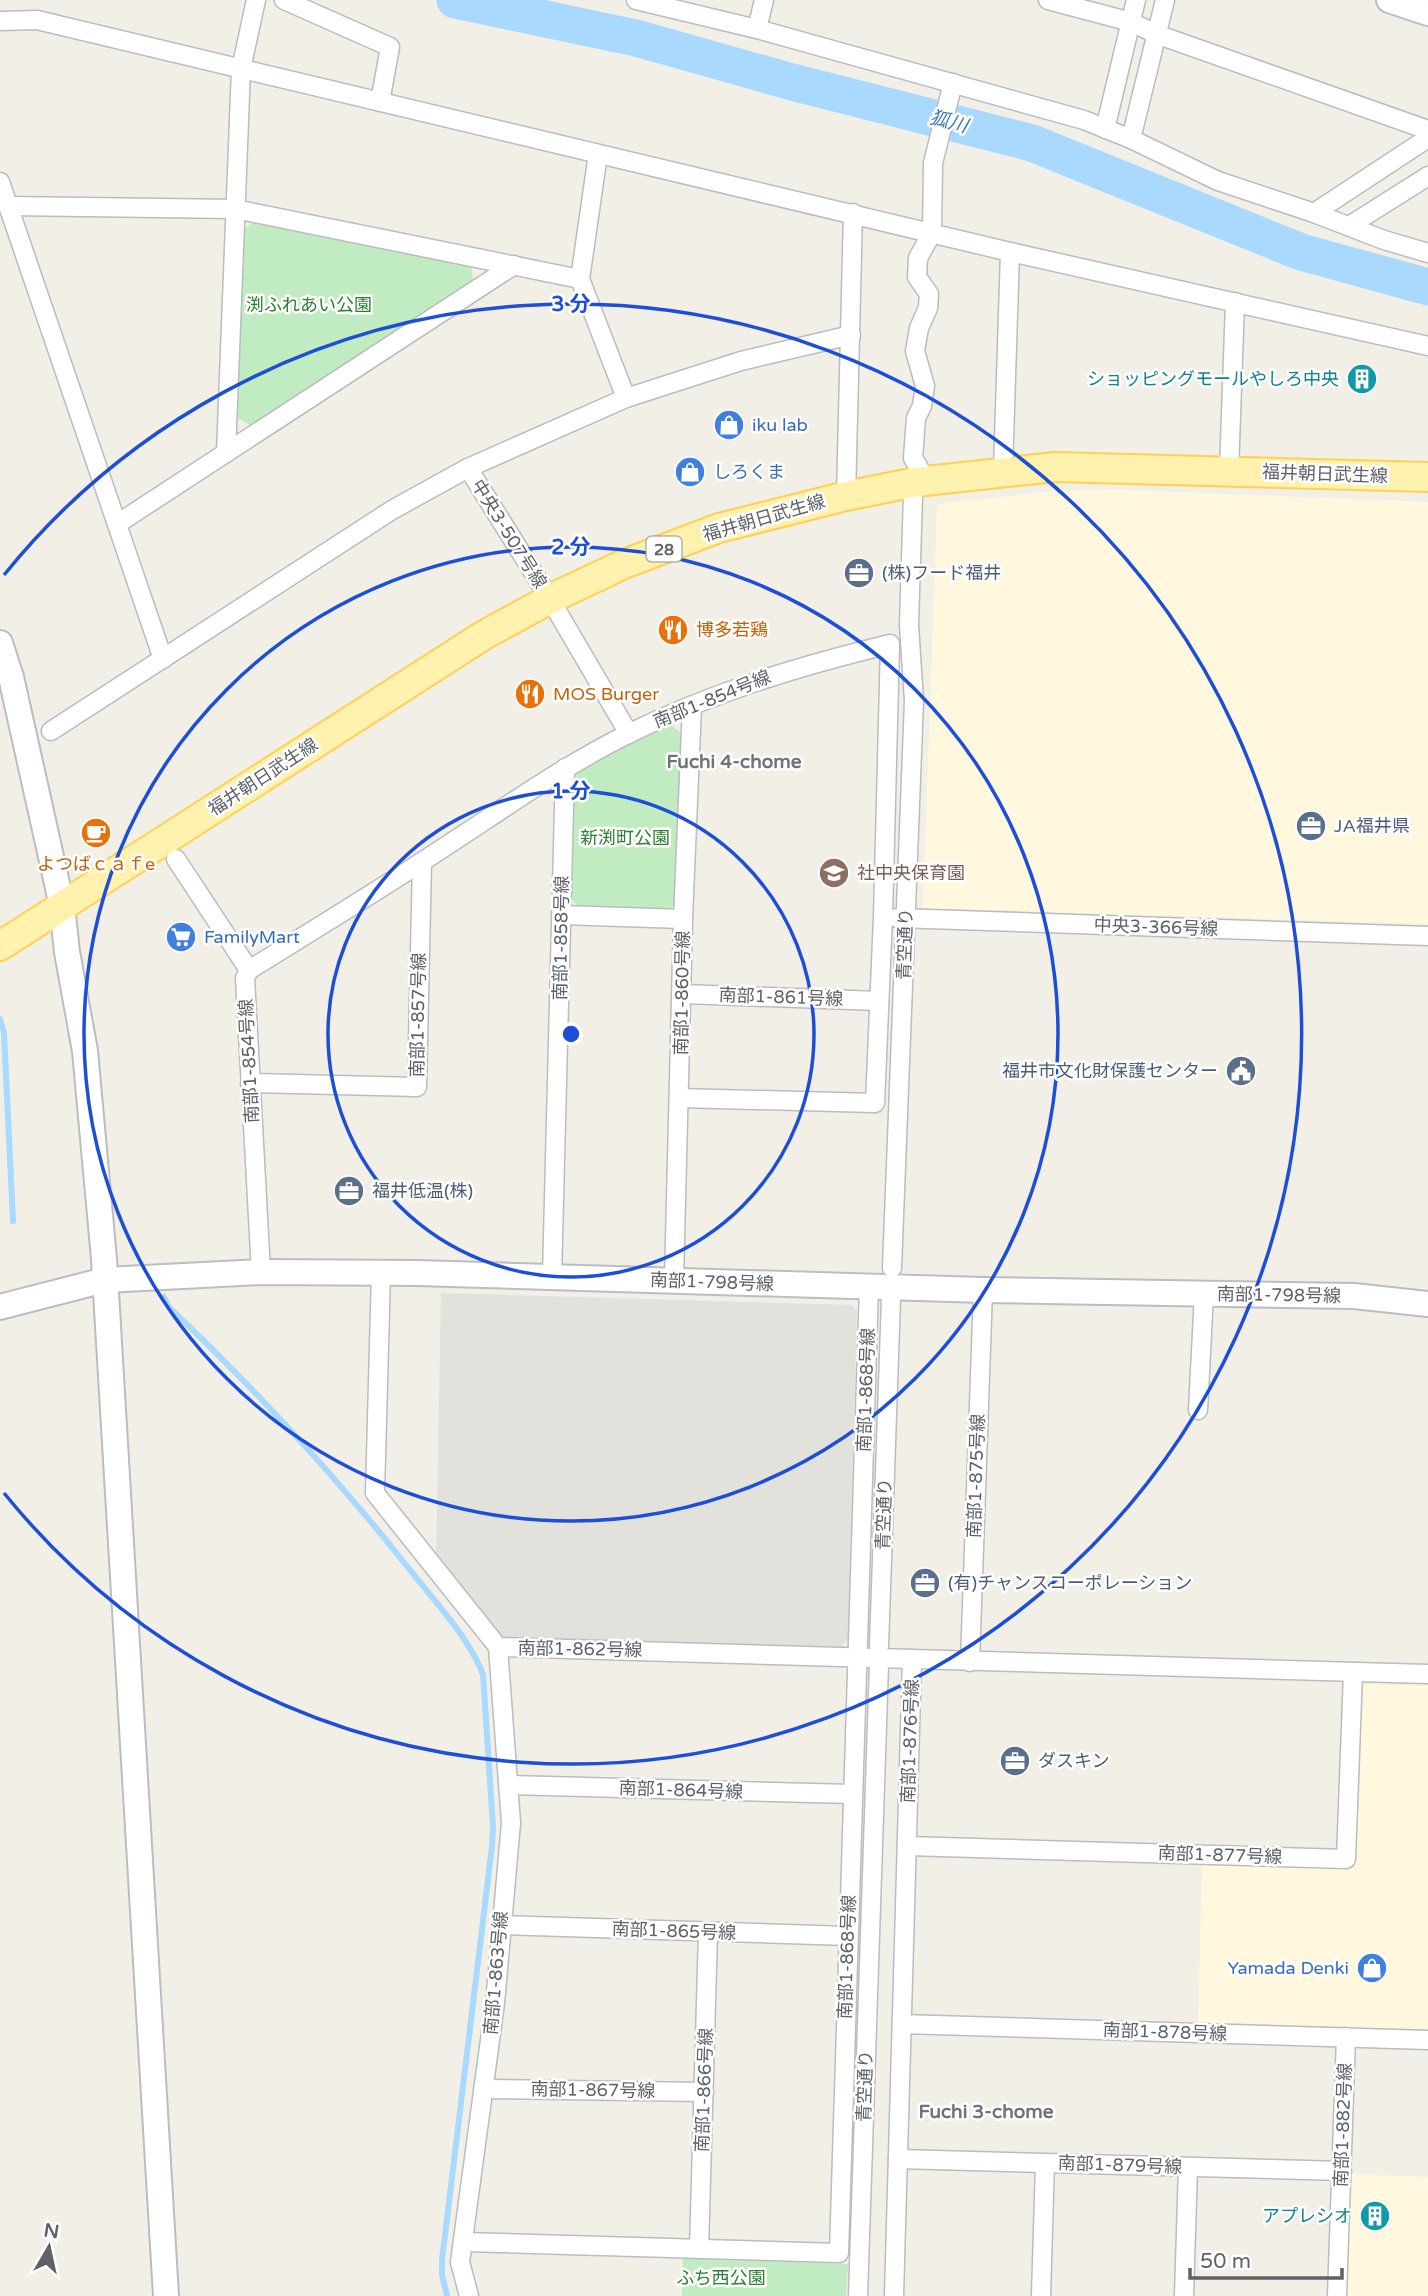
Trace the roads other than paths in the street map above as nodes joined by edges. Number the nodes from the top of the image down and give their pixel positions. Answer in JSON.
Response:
{"nodes":[{"id":1,"x":256,"y":0,"type":"edge"},
{"id":2,"x":284,"y":0,"type":"edge"},
{"id":3,"x":636,"y":0,"type":"edge"},
{"id":4,"x":764,"y":0,"type":"edge"},
{"id":5,"x":1048,"y":0,"type":"edge"},
{"id":6,"x":1136,"y":0,"type":"edge"},
{"id":7,"x":1165,"y":0,"type":"edge"},
{"id":8,"x":1389,"y":0,"type":"edge"},
{"id":9,"x":1420,"y":7,"type":"edge"},
{"id":10,"x":0,"y":20,"type":"edge"},
{"id":11,"x":1131,"y":22,"type":"junction"},
{"id":12,"x":757,"y":29,"type":"junction"},
{"id":13,"x":1156,"y":34,"type":"junction"},
{"id":14,"x":241,"y":69,"type":"junction"},
{"id":15,"x":951,"y":87,"type":"junction"},
{"id":16,"x":380,"y":102,"type":"junction"},
{"id":17,"x":1105,"y":129,"type":"junction"},
{"id":18,"x":1428,"y":130,"type":"edge"},
{"id":19,"x":1428,"y":138,"type":"edge"},
{"id":20,"x":1131,"y":139,"type":"junction"},
{"id":21,"x":598,"y":154,"type":"junction"},
{"id":22,"x":1428,"y":176,"type":"edge"},
{"id":23,"x":0,"y":182,"type":"edge"},
{"id":24,"x":8,"y":206,"type":"junction"},
{"id":25,"x":235,"y":209,"type":"junction"},
{"id":26,"x":853,"y":213,"type":"junction"},
{"id":27,"x":1314,"y":213,"type":"junction"},
{"id":28,"x":1349,"y":226,"type":"junction"},
{"id":29,"x":932,"y":233,"type":"junction"},
{"id":30,"x":1010,"y":252,"type":"junction"},
{"id":31,"x":1428,"y":253,"type":"edge"},
{"id":32,"x":514,"y":265,"type":"junction"},
{"id":33,"x":580,"y":279,"type":"junction"},
{"id":34,"x":1235,"y":302,"type":"junction"},
{"id":35,"x":851,"y":335,"type":"junction"},
{"id":36,"x":1428,"y":346,"type":"edge"},
{"id":37,"x":625,"y":398,"type":"junction"},
{"id":38,"x":226,"y":453,"type":"junction"},
{"id":39,"x":468,"y":468,"type":"junction"},
{"id":40,"x":919,"y":468,"type":"dead end"},
{"id":41,"x":1003,"y":471,"type":"junction"},
{"id":42,"x":1229,"y":471,"type":"junction"},
{"id":43,"x":1428,"y":477,"type":"edge"},
{"id":44,"x":913,"y":495,"type":"dead end"},
{"id":45,"x":846,"y":496,"type":"junction"},
{"id":46,"x":117,"y":524,"type":"junction"},
{"id":47,"x":550,"y":599,"type":"junction"},
{"id":48,"x":0,"y":643,"type":"edge"},
{"id":49,"x":163,"y":659,"type":"junction"},
{"id":50,"x":692,"y":706,"type":"junction"},
{"id":51,"x":51,"y":731,"type":"dead end"},
{"id":52,"x":629,"y":734,"type":"junction"},
{"id":53,"x":565,"y":768,"type":"junction"},
{"id":54,"x":176,"y":859,"type":"dead end"},
{"id":55,"x":422,"y":862,"type":"junction"},
{"id":56,"x":62,"y":906,"type":"junction"},
{"id":57,"x":561,"y":915,"type":"junction"},
{"id":58,"x":883,"y":917,"type":"junction"},
{"id":59,"x":683,"y":919,"type":"junction"},
{"id":60,"x":907,"y":919,"type":"junction"},
{"id":61,"x":1428,"y":936,"type":"edge"},
{"id":62,"x":0,"y":946,"type":"edge"},
{"id":63,"x":248,"y":970,"type":"junction"},
{"id":64,"x":682,"y":994,"type":"junction"},
{"id":65,"x":879,"y":1000,"type":"junction"},
{"id":66,"x":250,"y":1083,"type":"junction"},
{"id":67,"x":679,"y":1098,"type":"junction"},
{"id":68,"x":891,"y":1268,"type":"dead end"},
{"id":69,"x":261,"y":1272,"type":"junction"},
{"id":70,"x":381,"y":1272,"type":"junction"},
{"id":71,"x":552,"y":1277,"type":"junction"},
{"id":72,"x":105,"y":1280,"type":"junction"},
{"id":73,"x":674,"y":1280,"type":"junction"},
{"id":74,"x":983,"y":1290,"type":"junction"},
{"id":75,"x":880,"y":1292,"type":"junction"},
{"id":76,"x":1204,"y":1294,"type":"junction"},
{"id":77,"x":1428,"y":1304,"type":"edge"},
{"id":78,"x":0,"y":1307,"type":"edge"},
{"id":79,"x":1198,"y":1410,"type":"dead end"},
{"id":80,"x":879,"y":1646,"type":"dead end"},
{"id":81,"x":498,"y":1647,"type":"junction"},
{"id":82,"x":858,"y":1656,"type":"junction"},
{"id":83,"x":912,"y":1659,"type":"junction"},
{"id":84,"x":970,"y":1662,"type":"junction"},
{"id":85,"x":879,"y":1665,"type":"dead end"},
{"id":86,"x":1353,"y":1673,"type":"junction"},
{"id":87,"x":1428,"y":1674,"type":"edge"},
{"id":88,"x":509,"y":1785,"type":"junction"},
{"id":89,"x":852,"y":1794,"type":"junction"},
{"id":90,"x":907,"y":1846,"type":"junction"},
{"id":91,"x":500,"y":1925,"type":"junction"},
{"id":92,"x":708,"y":1932,"type":"junction"},
{"id":93,"x":848,"y":1936,"type":"junction"},
{"id":94,"x":902,"y":2024,"type":"junction"},
{"id":95,"x":1346,"y":2037,"type":"junction"},
{"id":96,"x":1428,"y":2040,"type":"edge"},
{"id":97,"x":483,"y":2088,"type":"junction"},
{"id":98,"x":704,"y":2092,"type":"junction"},
{"id":99,"x":898,"y":2159,"type":"junction"},
{"id":100,"x":1045,"y":2163,"type":"junction"},
{"id":101,"x":1188,"y":2167,"type":"junction"},
{"id":102,"x":1342,"y":2171,"type":"junction"},
{"id":103,"x":464,"y":2242,"type":"junction"},
{"id":104,"x":699,"y":2249,"type":"junction"},
{"id":105,"x":166,"y":2296,"type":"edge"},
{"id":106,"x":469,"y":2296,"type":"edge"},
{"id":107,"x":858,"y":2296,"type":"edge"},
{"id":108,"x":894,"y":2296,"type":"edge"},
{"id":109,"x":1041,"y":2296,"type":"edge"},
{"id":110,"x":1184,"y":2296,"type":"edge"},
{"id":111,"x":1337,"y":2296,"type":"edge"}],
"edges":[{"from":1,"to":14,"type":"street"},
{"from":2,"to":16,"type":"street"},
{"from":3,"to":12,"type":"street"},
{"from":4,"to":12,"type":"street"},
{"from":5,"to":11,"type":"street"},
{"from":6,"to":11,"type":"street"},
{"from":7,"to":13,"type":"street"},
{"from":8,"to":9,"type":"street"},
{"from":10,"to":14,"type":"street"},
{"from":11,"to":13,"type":"street"},
{"from":11,"to":17,"type":"street"},
{"from":12,"to":15,"type":"street"},
{"from":13,"to":18,"type":"street"},
{"from":13,"to":20,"type":"street"},
{"from":14,"to":16,"type":"street"},
{"from":14,"to":25,"type":"street"},
{"from":15,"to":17,"type":"street"},
{"from":15,"to":29,"type":"street"},
{"from":16,"to":21,"type":"street"},
{"from":17,"to":20,"type":"street"},
{"from":19,"to":27,"type":"street"},
{"from":20,"to":27,"type":"street"},
{"from":21,"to":26,"type":"street"},
{"from":21,"to":33,"type":"street"},
{"from":22,"to":28,"type":"street"},
{"from":23,"to":24,"type":"street"},
{"from":24,"to":25,"type":"street"},
{"from":24,"to":46,"type":"street"},
{"from":25,"to":32,"type":"street"},
{"from":25,"to":38,"type":"street"},
{"from":26,"to":29,"type":"street"},
{"from":26,"to":35,"type":"street"},
{"from":27,"to":28,"type":"street"},
{"from":28,"to":31,"type":"street"},
{"from":29,"to":30,"type":"street"},
{"from":29,"to":40,"type":"street"},
{"from":30,"to":34,"type":"street"},
{"from":30,"to":41,"type":"street"},
{"from":32,"to":33,"type":"street"},
{"from":32,"to":38,"type":"street"},
{"from":33,"to":37,"type":"street"},
{"from":34,"to":36,"type":"street"},
{"from":34,"to":42,"type":"street"},
{"from":35,"to":37,"type":"street"},
{"from":35,"to":45,"type":"street"},
{"from":37,"to":39,"type":"street"},
{"from":38,"to":46,"type":"street"},
{"from":39,"to":47,"type":"street","name":"中央3-507号線"},
{"from":39,"to":49,"type":"street"},
{"from":41,"to":42,"type":"main road","name":"福井朝日武生線","number":"28"},
{"from":41,"to":45,"type":"main road","name":"福井朝日武生線","number":"28"},
{"from":42,"to":43,"type":"main road","name":"福井朝日武生線","number":"28"},
{"from":44,"to":60,"type":"street","name":"青空通り"},
{"from":45,"to":47,"type":"main road","name":"福井朝日武生線","number":"28"},
{"from":46,"to":49,"type":"street"},
{"from":47,"to":52,"type":"street","name":"中央3-507号線"},
{"from":47,"to":56,"type":"main road","name":"福井朝日武生線","number":"28"},
{"from":48,"to":56,"type":"street"},
{"from":49,"to":51,"type":"street"},
{"from":50,"to":52,"type":"street","name":"南部1-854号線"},
{"from":50,"to":58,"type":"street","name":"南部1-854号線"},
{"from":50,"to":59,"type":"street","name":"南部1-860号線"},
{"from":52,"to":53,"type":"street","name":"南部1-854号線"},
{"from":53,"to":55,"type":"street","name":"南部1-854号線"},
{"from":53,"to":57,"type":"street","name":"南部1-858号線"},
{"from":54,"to":63,"type":"street"},
{"from":55,"to":63,"type":"street","name":"南部1-854号線"},
{"from":55,"to":66,"type":"street","name":"南部1-857号線"},
{"from":56,"to":62,"type":"main road","name":"福井朝日武生線","number":"28"},
{"from":56,"to":72,"type":"street"},
{"from":57,"to":59,"type":"street"},
{"from":57,"to":71,"type":"street","name":"南部1-858号線"},
{"from":58,"to":60,"type":"street","name":"中央3-366号線"},
{"from":58,"to":65,"type":"street","name":"南部1-854号線"},
{"from":59,"to":64,"type":"street","name":"南部1-860号線"},
{"from":60,"to":61,"type":"street","name":"中央3-366号線"},
{"from":60,"to":68,"type":"street","name":"青空通り"},
{"from":63,"to":66,"type":"street","name":"南部1-854号線"},
{"from":64,"to":65,"type":"street","name":"南部1-861号線"},
{"from":64,"to":67,"type":"street","name":"南部1-860号線"},
{"from":65,"to":67,"type":"street","name":"南部1-854号線"},
{"from":66,"to":69,"type":"street","name":"南部1-854号線"},
{"from":67,"to":73,"type":"street","name":"南部1-860号線"},
{"from":69,"to":70,"type":"street","name":"南部1-798号線"},
{"from":69,"to":72,"type":"street","name":"南部1-798号線"},
{"from":70,"to":71,"type":"street","name":"南部1-798号線"},
{"from":70,"to":81,"type":"street","name":"南部1-862号線"},
{"from":71,"to":73,"type":"street","name":"南部1-798号線"},
{"from":72,"to":78,"type":"street","name":"南部1-798号線"},
{"from":72,"to":105,"type":"street"},
{"from":73,"to":75,"type":"street","name":"南部1-798号線"},
{"from":74,"to":75,"type":"street","name":"南部1-798号線"},
{"from":74,"to":76,"type":"street","name":"南部1-798号線"},
{"from":74,"to":84,"type":"street","name":"南部1-875号線"},
{"from":75,"to":80,"type":"street","name":"青空通り"},
{"from":75,"to":82,"type":"street","name":"南部1-868号線"},
{"from":76,"to":77,"type":"street","name":"南部1-798号線"},
{"from":76,"to":79,"type":"street"},
{"from":81,"to":82,"type":"street","name":"南部1-862号線"},
{"from":81,"to":88,"type":"street","name":"南部1-863号線"},
{"from":82,"to":83,"type":"street","name":"南部1-862号線"},
{"from":82,"to":89,"type":"street","name":"南部1-868号線"},
{"from":83,"to":84,"type":"street","name":"南部1-876号線"},
{"from":83,"to":90,"type":"street","name":"南部1-876号線"},
{"from":84,"to":86,"type":"street","name":"南部1-876号線"},
{"from":85,"to":107,"type":"street","name":"青空通り"},
{"from":86,"to":87,"type":"street","name":"南部1-876号線"},
{"from":86,"to":90,"type":"street","name":"南部1-877号線"},
{"from":88,"to":89,"type":"street","name":"南部1-864号線"},
{"from":88,"to":91,"type":"street","name":"南部1-863号線"},
{"from":89,"to":93,"type":"street","name":"南部1-868号線"},
{"from":90,"to":94,"type":"street","name":"南部1-876号線"},
{"from":91,"to":92,"type":"street","name":"南部1-865号線"},
{"from":91,"to":97,"type":"street","name":"南部1-863号線"},
{"from":92,"to":93,"type":"street","name":"南部1-865号線"},
{"from":92,"to":98,"type":"street","name":"南部1-866号線"},
{"from":93,"to":104,"type":"street","name":"南部1-868号線"},
{"from":94,"to":95,"type":"street","name":"南部1-878号線"},
{"from":94,"to":99,"type":"street","name":"南部1-876号線"},
{"from":95,"to":96,"type":"street","name":"南部1-878号線"},
{"from":95,"to":102,"type":"street","name":"南部1-882号線"},
{"from":97,"to":98,"type":"street","name":"南部1-867号線"},
{"from":97,"to":103,"type":"street","name":"南部1-863号線"},
{"from":98,"to":104,"type":"street","name":"南部1-866号線"},
{"from":99,"to":100,"type":"street","name":"南部1-879号線"},
{"from":99,"to":108,"type":"street","name":"南部1-876号線"},
{"from":100,"to":101,"type":"street","name":"南部1-879号線"},
{"from":100,"to":109,"type":"street"},
{"from":101,"to":102,"type":"street","name":"南部1-879号線"},
{"from":101,"to":110,"type":"street"},
{"from":102,"to":111,"type":"street","name":"南部1-882号線"},
{"from":103,"to":104,"type":"street","name":"南部1-868号線"},
{"from":103,"to":106,"type":"street","name":"南部1-863号線"}]}
